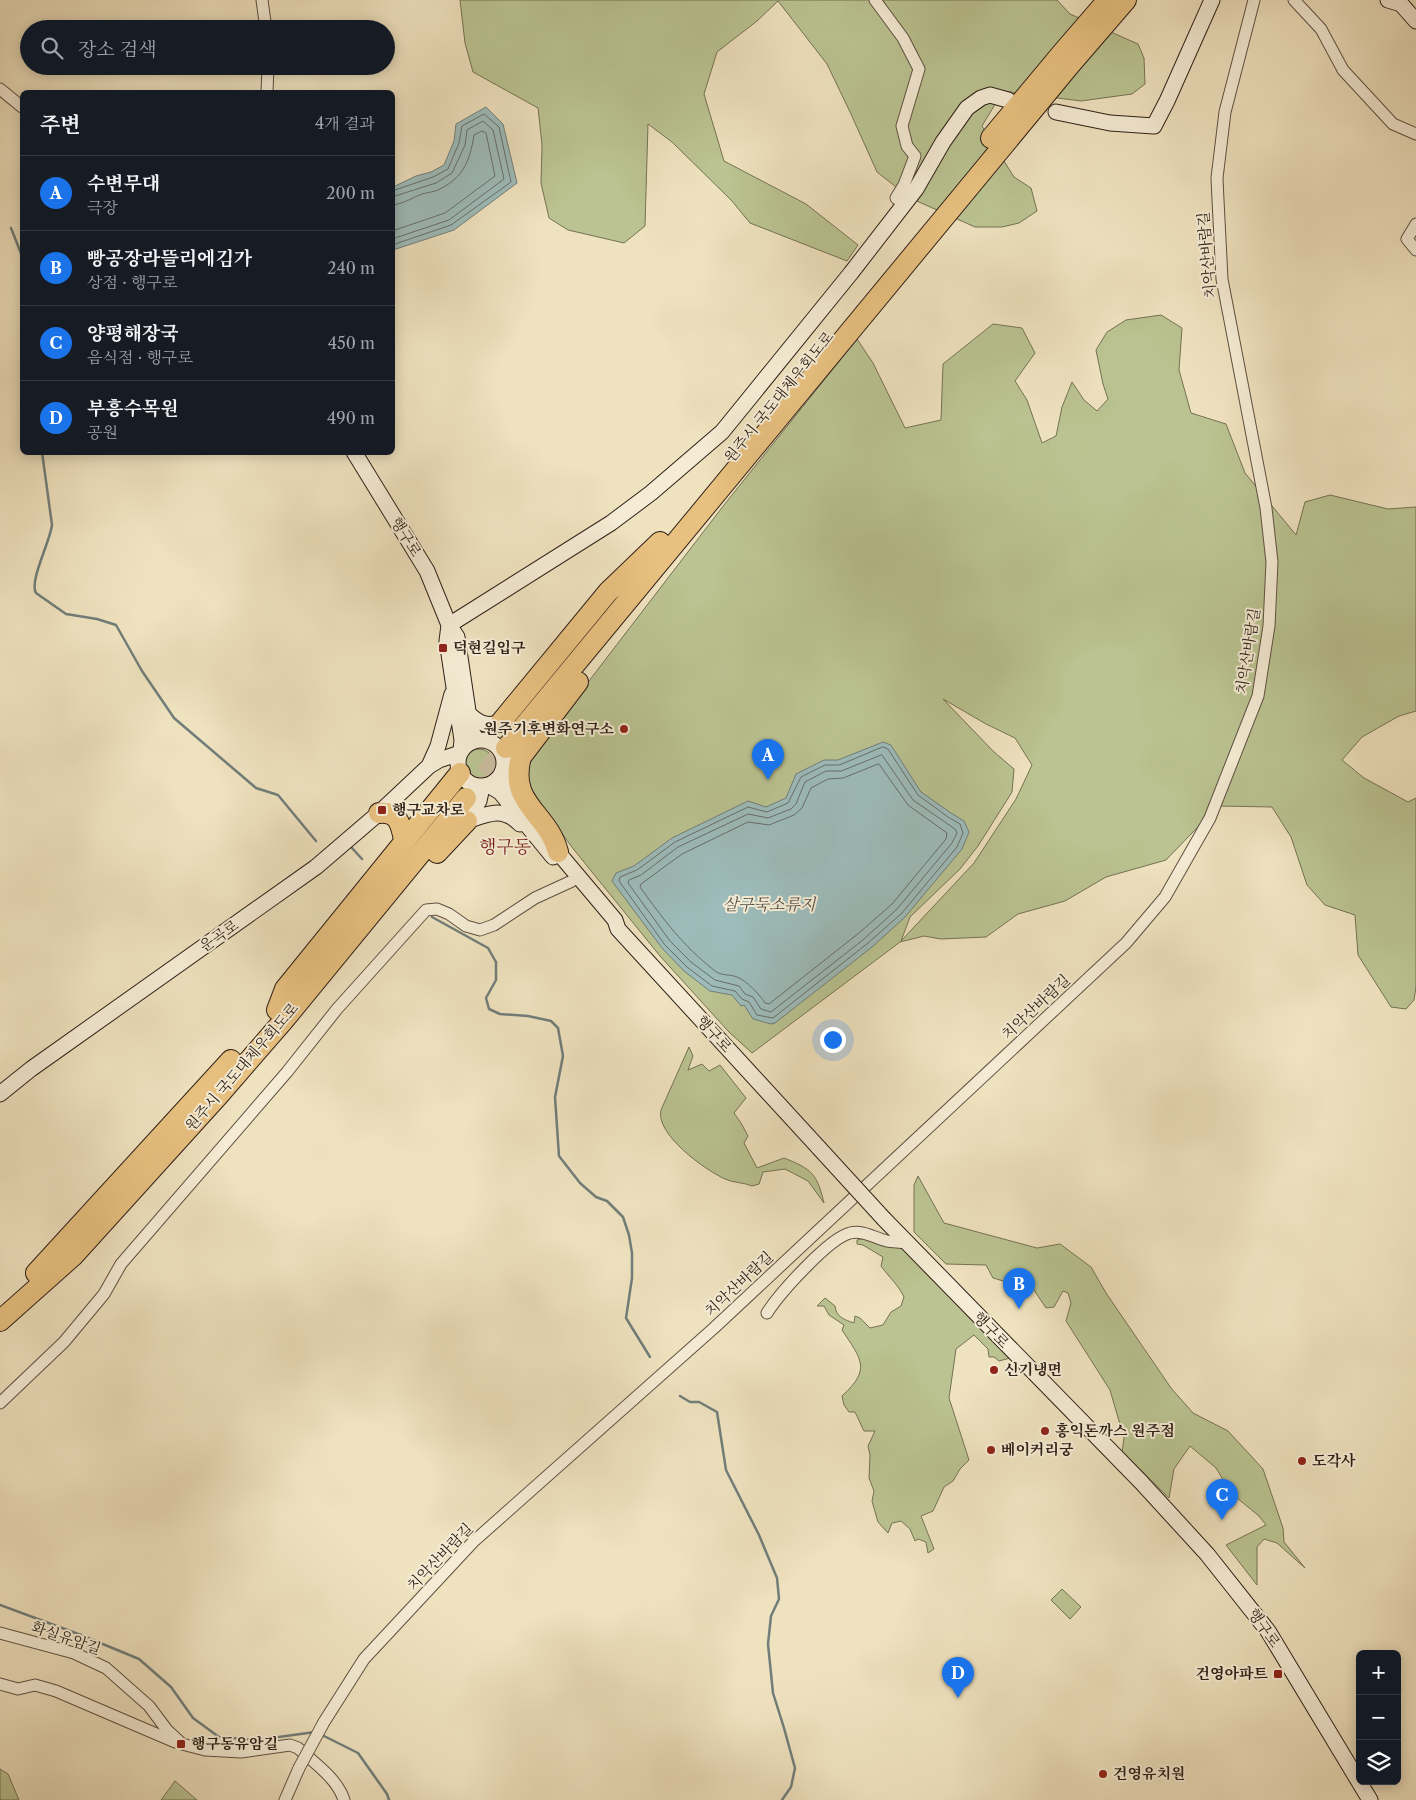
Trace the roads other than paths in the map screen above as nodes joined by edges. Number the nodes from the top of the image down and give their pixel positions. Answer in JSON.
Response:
{"nodes":[{"id":1,"x":262,"y":0,"type":"edge"},
{"id":2,"x":875,"y":0,"type":"edge"},
{"id":3,"x":1108,"y":0,"type":"edge"},
{"id":4,"x":1126,"y":0,"type":"edge"},
{"id":5,"x":1212,"y":0,"type":"edge"},
{"id":6,"x":1254,"y":0,"type":"edge"},
{"id":7,"x":1294,"y":0,"type":"edge"},
{"id":8,"x":1388,"y":0,"type":"edge"},
{"id":9,"x":265,"y":20,"type":"edge"},
{"id":10,"x":1416,"y":21,"type":"edge"},
{"id":11,"x":1066,"y":59,"type":"junction"},
{"id":12,"x":268,"y":75,"type":"edge"},
{"id":13,"x":0,"y":89,"type":"edge"},
{"id":14,"x":267,"y":90,"type":"edge"},
{"id":15,"x":1008,"y":100,"type":"dead end"},
{"id":16,"x":20,"y":105,"type":"edge"},
{"id":17,"x":1056,"y":112,"type":"dead end"},
{"id":18,"x":1416,"y":134,"type":"edge"},
{"id":19,"x":904,"y":204,"type":"junction"},
{"id":20,"x":1416,"y":224,"type":"edge"},
{"id":21,"x":1416,"y":250,"type":"edge"},
{"id":22,"x":356,"y":455,"type":"edge"},
{"id":23,"x":665,"y":546,"type":"junction"},
{"id":24,"x":449,"y":625,"type":"junction"},
{"id":25,"x":454,"y":688,"type":"junction"},
{"id":26,"x":470,"y":715,"type":"junction"},
{"id":27,"x":501,"y":722,"type":"junction"},
{"id":28,"x":499,"y":753,"type":"junction"},
{"id":29,"x":429,"y":766,"type":"junction"},
{"id":30,"x":466,"y":775,"type":"junction"},
{"id":31,"x":379,"y":813,"type":"junction"},
{"id":32,"x":466,"y":821,"type":"junction"},
{"id":33,"x":404,"y":840,"type":"junction"},
{"id":34,"x":555,"y":854,"type":"junction"},
{"id":35,"x":572,"y":880,"type":"junction"},
{"id":36,"x":618,"y":929,"type":"junction"},
{"id":37,"x":280,"y":1015,"type":"junction"},
{"id":38,"x":0,"y":1094,"type":"edge"},
{"id":39,"x":906,"y":1243,"type":"junction"},
{"id":40,"x":0,"y":1304,"type":"edge"},
{"id":41,"x":767,"y":1313,"type":"dead end"},
{"id":42,"x":0,"y":1321,"type":"edge"},
{"id":43,"x":0,"y":1404,"type":"edge"},
{"id":44,"x":0,"y":1633,"type":"edge"},
{"id":45,"x":0,"y":1684,"type":"edge"},
{"id":46,"x":182,"y":1744,"type":"junction"},
{"id":47,"x":285,"y":1800,"type":"edge"},
{"id":48,"x":344,"y":1800,"type":"edge"},
{"id":49,"x":1370,"y":1800,"type":"edge"}],
"edges":[{"from":1,"to":9,"type":"street"},
{"from":2,"to":19,"type":"street"},
{"from":3,"to":11,"type":"highway"},
{"from":4,"to":11,"type":"highway"},
{"from":5,"to":17,"type":"street"},
{"from":6,"to":47,"type":"street","name":"치악산바람길","bridge":true},
{"from":7,"to":18,"type":"street"},
{"from":8,"to":10,"type":"street"},
{"from":11,"to":23,"type":"highway","name":"원주시 국도대체우회도로"},
{"from":12,"to":14,"type":"street"},
{"from":13,"to":16,"type":"street"},
{"from":15,"to":19,"type":"street"},
{"from":19,"to":24,"type":"street"},
{"from":20,"to":21,"type":"street"},
{"from":22,"to":24,"type":"street","name":"행구로"},
{"from":23,"to":27,"type":"highway"},
{"from":23,"to":28,"type":"highway","name":"원주시 국도대체우회도로"},
{"from":24,"to":25,"type":"street"},
{"from":24,"to":26,"type":"street","name":"행구로"},
{"from":25,"to":29,"type":"street"},
{"from":25,"to":30,"type":"street"},
{"from":26,"to":27,"type":"street"},
{"from":26,"to":28,"type":"street","name":"행구로"},
{"from":27,"to":28,"type":"street"},
{"from":28,"to":30,"type":"street"},
{"from":28,"to":30,"type":"street"},
{"from":28,"to":34,"type":"highway"},
{"from":29,"to":30,"type":"street"},
{"from":29,"to":31,"type":"street","name":"운곡로"},
{"from":30,"to":32,"type":"street"},
{"from":30,"to":33,"type":"highway"},
{"from":30,"to":34,"type":"street","name":"행구로"},
{"from":30,"to":37,"type":"highway"},
{"from":31,"to":33,"type":"highway"},
{"from":31,"to":38,"type":"street","name":"운곡로"},
{"from":32,"to":34,"type":"street"},
{"from":32,"to":37,"type":"highway"},
{"from":33,"to":37,"type":"highway"},
{"from":34,"to":35,"type":"street","name":"행구로"},
{"from":34,"to":36,"type":"street","name":"행구로"},
{"from":35,"to":36,"type":"street","name":"행구로"},
{"from":35,"to":43,"type":"street"},
{"from":36,"to":39,"type":"street","name":"행구로","bridge":true},
{"from":37,"to":40,"type":"highway"},
{"from":37,"to":42,"type":"highway","name":"원주시 국도대체우회도로"},
{"from":39,"to":41,"type":"street"},
{"from":39,"to":49,"type":"street","name":"행구로"},
{"from":44,"to":46,"type":"street","name":"화실유암길"},
{"from":45,"to":46,"type":"street","name":"화실유암길"},
{"from":46,"to":48,"type":"street","name":"화실유암길"}]}
